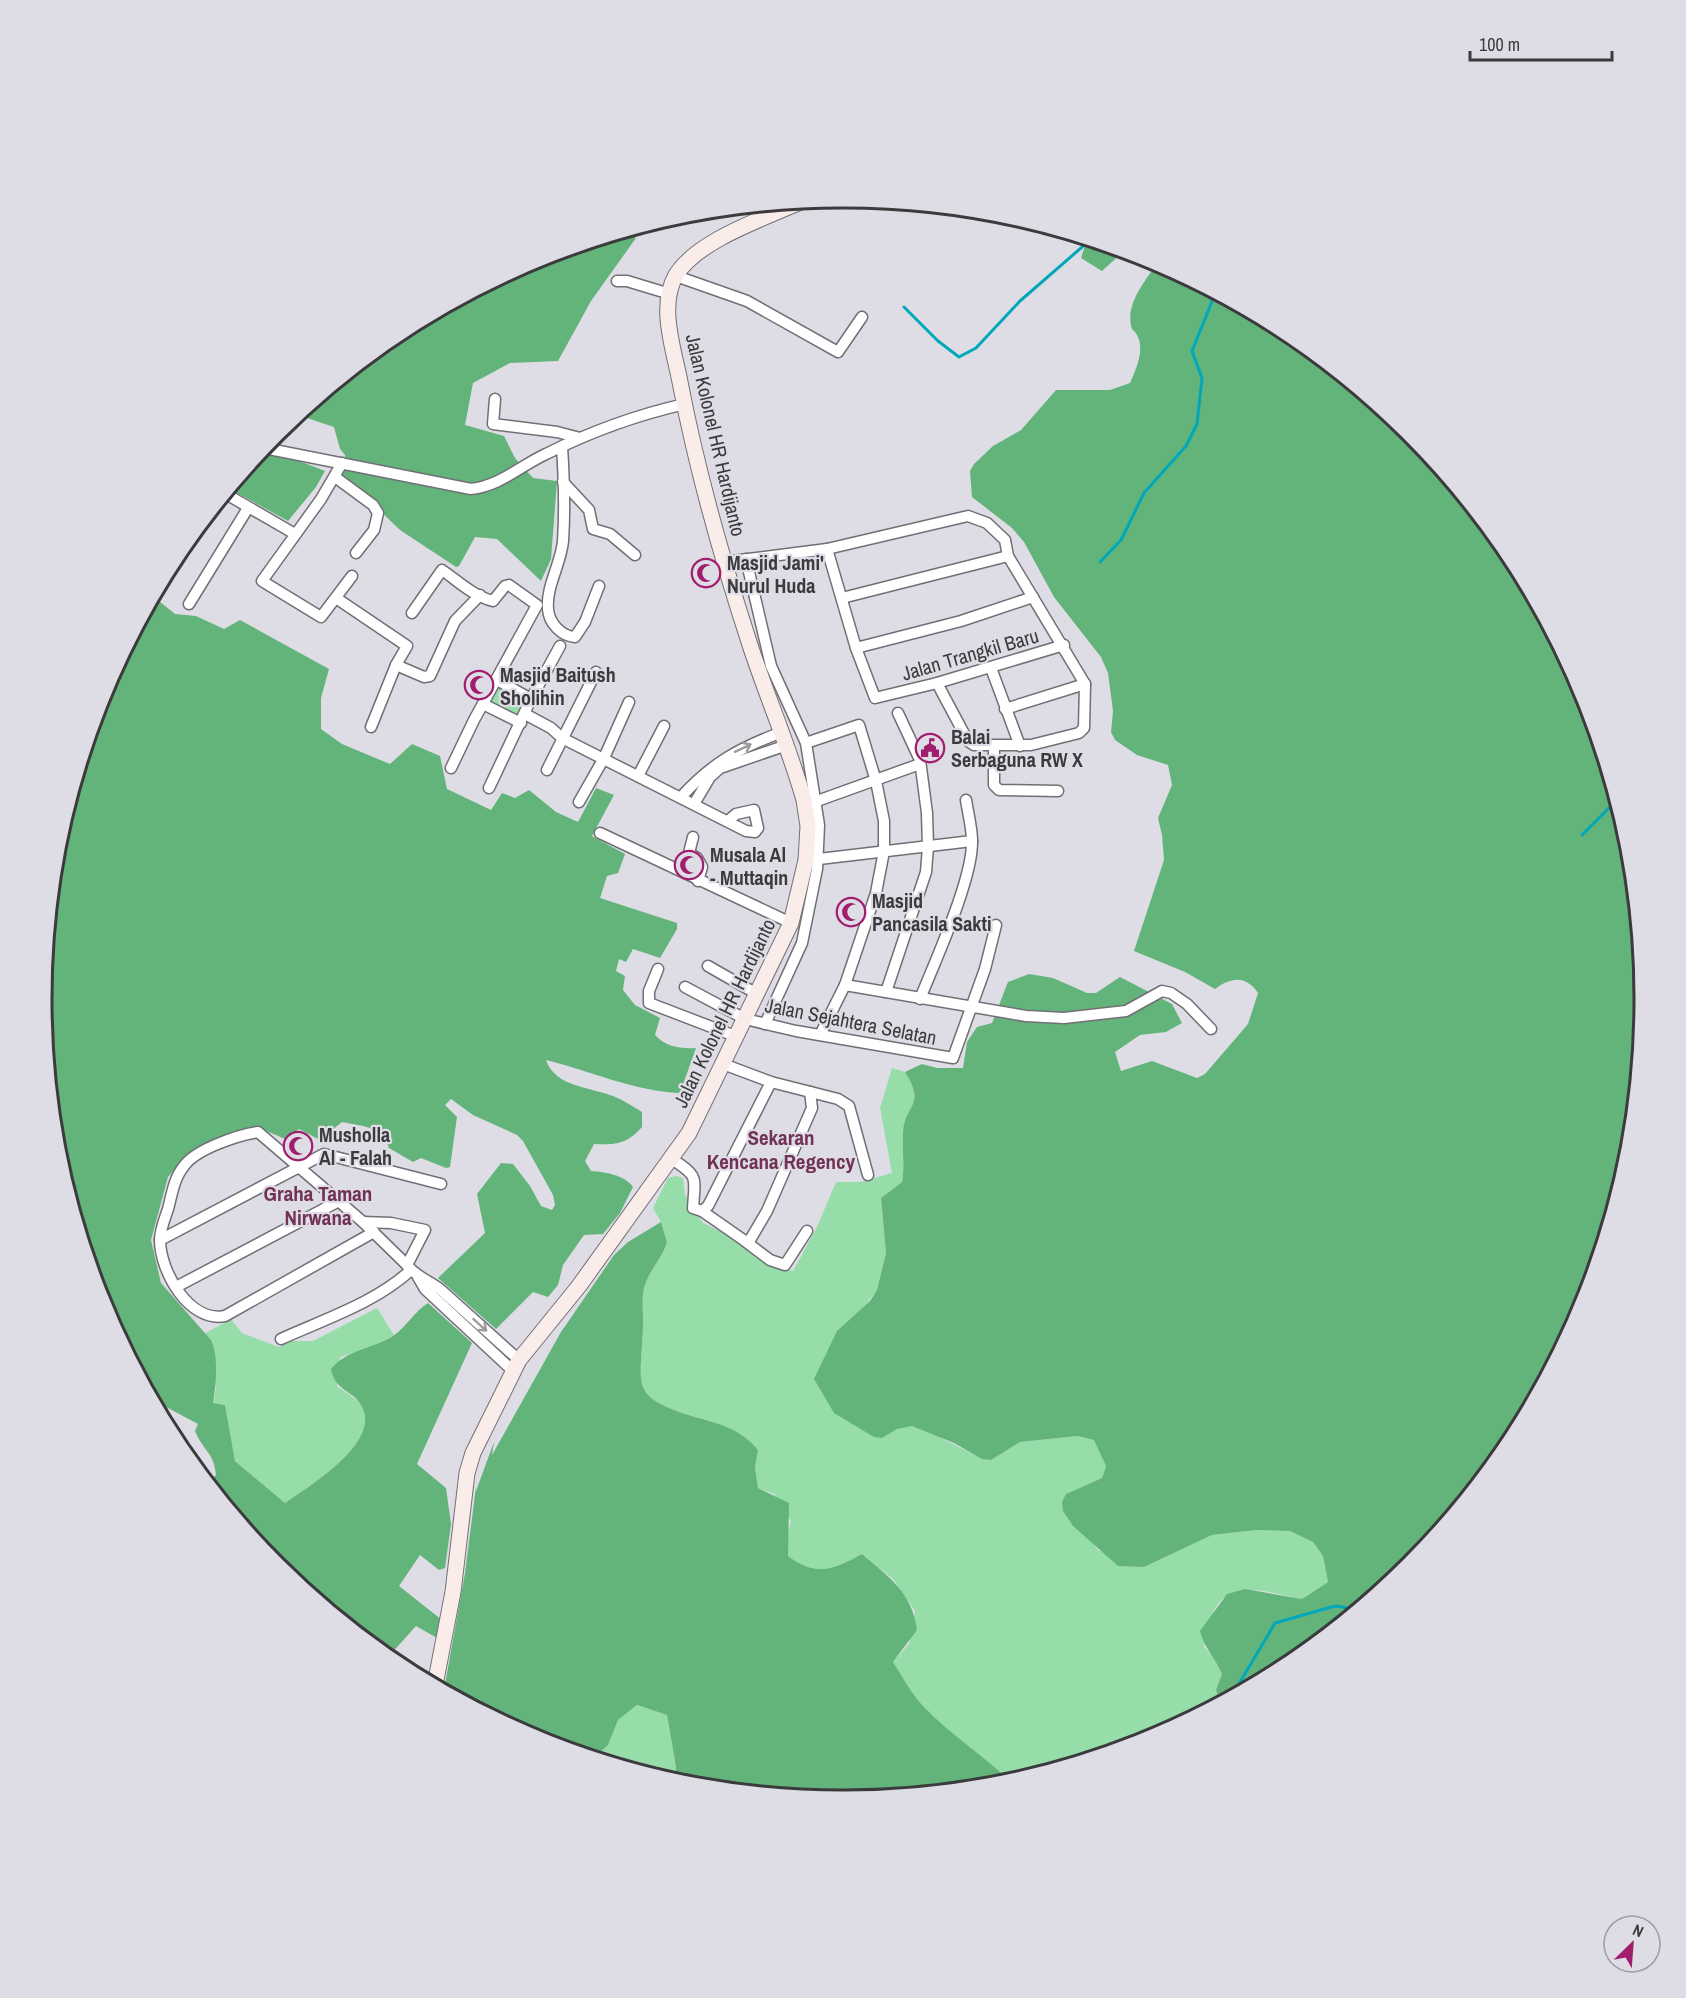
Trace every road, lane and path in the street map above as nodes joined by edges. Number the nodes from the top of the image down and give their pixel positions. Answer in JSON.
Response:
{"nodes":[{"id":1,"x":782,"y":211,"type":"edge"},
{"id":2,"x":676,"y":276,"type":"junction"},
{"id":3,"x":617,"y":281,"type":"dead end"},
{"id":4,"x":670,"y":294,"type":"junction"},
{"id":5,"x":862,"y":317,"type":"dead end"},
{"id":6,"x":495,"y":399,"type":"dead end"},
{"id":7,"x":685,"y":404,"type":"junction"},
{"id":8,"x":580,"y":438,"type":"junction"},
{"id":9,"x":562,"y":447,"type":"junction"},
{"id":10,"x":275,"y":450,"type":"edge"},
{"id":11,"x":342,"y":463,"type":"junction"},
{"id":12,"x":335,"y":477,"type":"junction"},
{"id":13,"x":563,"y":483,"type":"junction"},
{"id":14,"x":232,"y":498,"type":"edge"},
{"id":15,"x":248,"y":508,"type":"junction"},
{"id":16,"x":295,"y":534,"type":"junction"},
{"id":17,"x":828,"y":549,"type":"junction"},
{"id":18,"x":356,"y":553,"type":"dead end"},
{"id":19,"x":635,"y":555,"type":"dead end"},
{"id":20,"x":1008,"y":556,"type":"junction"},
{"id":21,"x":746,"y":559,"type":"junction"},
{"id":22,"x":724,"y":562,"type":"junction"},
{"id":23,"x":352,"y":576,"type":"dead end"},
{"id":24,"x":599,"y":586,"type":"dead end"},
{"id":25,"x":480,"y":595,"type":"junction"},
{"id":26,"x":1033,"y":597,"type":"junction"},
{"id":27,"x":336,"y":598,"type":"junction"},
{"id":28,"x":842,"y":598,"type":"junction"},
{"id":29,"x":189,"y":604,"type":"dead end"},
{"id":30,"x":412,"y":613,"type":"dead end"},
{"id":31,"x":1064,"y":645,"type":"junction"},
{"id":32,"x":560,"y":646,"type":"dead end"},
{"id":33,"x":856,"y":648,"type":"junction"},
{"id":34,"x":396,"y":665,"type":"junction"},
{"id":35,"x":991,"y":668,"type":"junction"},
{"id":36,"x":596,"y":672,"type":"dead end"},
{"id":37,"x":497,"y":680,"type":"junction"},
{"id":38,"x":937,"y":683,"type":"junction"},
{"id":39,"x":1085,"y":684,"type":"junction"},
{"id":40,"x":531,"y":699,"type":"junction"},
{"id":41,"x":629,"y":702,"type":"dead end"},
{"id":42,"x":483,"y":704,"type":"junction"},
{"id":43,"x":1005,"y":708,"type":"junction"},
{"id":44,"x":898,"y":713,"type":"dead end"},
{"id":45,"x":523,"y":718,"type":"junction"},
{"id":46,"x":664,"y":726,"type":"dead end"},
{"id":47,"x":372,"y":727,"type":"dead end"},
{"id":48,"x":562,"y":738,"type":"junction"},
{"id":49,"x":784,"y":739,"type":"junction"},
{"id":50,"x":806,"y":743,"type":"junction"},
{"id":51,"x":994,"y":746,"type":"junction"},
{"id":52,"x":1020,"y":746,"type":"junction"},
{"id":53,"x":604,"y":758,"type":"junction"},
{"id":54,"x":920,"y":764,"type":"junction"},
{"id":55,"x":451,"y":768,"type":"dead end"},
{"id":56,"x":547,"y":770,"type":"dead end"},
{"id":57,"x":638,"y":776,"type":"junction"},
{"id":58,"x":705,"y":777,"type":"junction"},
{"id":59,"x":876,"y":781,"type":"junction"},
{"id":60,"x":489,"y":788,"type":"dead end"},
{"id":61,"x":1058,"y":791,"type":"dead end"},
{"id":62,"x":681,"y":797,"type":"junction"},
{"id":63,"x":966,"y":800,"type":"dead end"},
{"id":64,"x":817,"y":801,"type":"junction"},
{"id":65,"x":579,"y":802,"type":"dead end"},
{"id":66,"x":694,"y":804,"type":"junction"},
{"id":67,"x":729,"y":820,"type":"dead end"},
{"id":68,"x":814,"y":826,"type":"junction"},
{"id":69,"x":600,"y":833,"type":"dead end"},
{"id":70,"x":693,"y":837,"type":"dead end"},
{"id":71,"x":972,"y":841,"type":"junction"},
{"id":72,"x":928,"y":847,"type":"junction"},
{"id":73,"x":884,"y":851,"type":"junction"},
{"id":74,"x":819,"y":859,"type":"junction"},
{"id":75,"x":698,"y":881,"type":"junction"},
{"id":76,"x":996,"y":925,"type":"dead end"},
{"id":77,"x":788,"y":930,"type":"junction"},
{"id":78,"x":802,"y":943,"type":"junction"},
{"id":79,"x":708,"y":966,"type":"dead end"},
{"id":80,"x":658,"y":969,"type":"dead end"},
{"id":81,"x":845,"y":985,"type":"junction"},
{"id":82,"x":685,"y":987,"type":"dead end"},
{"id":83,"x":886,"y":992,"type":"junction"},
{"id":84,"x":758,"y":994,"type":"junction"},
{"id":85,"x":920,"y":999,"type":"junction"},
{"id":86,"x":971,"y":1007,"type":"junction"},
{"id":87,"x":745,"y":1019,"type":"junction"},
{"id":88,"x":765,"y":1024,"type":"junction"},
{"id":89,"x":1211,"y":1029,"type":"dead end"},
{"id":90,"x":820,"y":1035,"type":"junction"},
{"id":91,"x":735,"y":1036,"type":"junction"},
{"id":92,"x":723,"y":1064,"type":"junction"},
{"id":93,"x":771,"y":1082,"type":"junction"},
{"id":94,"x":810,"y":1092,"type":"junction"},
{"id":95,"x":672,"y":1159,"type":"junction"},
{"id":96,"x":302,"y":1167,"type":"junction"},
{"id":97,"x":868,"y":1175,"type":"dead end"},
{"id":98,"x":441,"y":1184,"type":"dead end"},
{"id":99,"x":339,"y":1202,"type":"junction"},
{"id":100,"x":702,"y":1211,"type":"junction"},
{"id":101,"x":363,"y":1222,"type":"junction"},
{"id":102,"x":807,"y":1231,"type":"dead end"},
{"id":103,"x":374,"y":1232,"type":"junction"},
{"id":104,"x":159,"y":1240,"type":"junction"},
{"id":105,"x":745,"y":1241,"type":"junction"},
{"id":106,"x":412,"y":1271,"type":"junction"},
{"id":107,"x":176,"y":1287,"type":"junction"},
{"id":108,"x":281,"y":1339,"type":"dead end"},
{"id":109,"x":516,"y":1365,"type":"junction"},
{"id":110,"x":437,"y":1677,"type":"edge"}],
"edges":[{"from":1,"to":2,"type":"main road","name":"Jalan Kolonel HR Hardijanto"},
{"from":2,"to":4,"type":"main road","name":"Jalan Kolonel HR Hardijanto"},
{"from":2,"to":5,"type":"street"},
{"from":3,"to":4,"type":"street"},
{"from":4,"to":7,"type":"main road","name":"Jalan Kolonel HR Hardijanto"},
{"from":6,"to":8,"type":"street"},
{"from":7,"to":8,"type":"street"},
{"from":7,"to":22,"type":"main road","name":"Jalan Kolonel HR Hardijanto"},
{"from":8,"to":9,"type":"street"},
{"from":9,"to":11,"type":"street"},
{"from":9,"to":13,"type":"street"},
{"from":10,"to":11,"type":"street"},
{"from":11,"to":12,"type":"street"},
{"from":12,"to":16,"type":"street"},
{"from":12,"to":18,"type":"street"},
{"from":13,"to":19,"type":"street"},
{"from":13,"to":24,"type":"street"},
{"from":14,"to":15,"type":"street"},
{"from":15,"to":16,"type":"street"},
{"from":15,"to":29,"type":"street"},
{"from":16,"to":27,"type":"street"},
{"from":17,"to":20,"type":"street","name":"Jalan Trangkil Baru"},
{"from":17,"to":21,"type":"street","name":"Jalan Trangkil Baru"},
{"from":17,"to":28,"type":"street","name":"Jalan Trangkil Baru"},
{"from":20,"to":26,"type":"street","name":"Jalan Trangkil Baru"},
{"from":20,"to":28,"type":"street"},
{"from":21,"to":22,"type":"street","name":"Jalan Trangkil Baru"},
{"from":21,"to":50,"type":"street"},
{"from":22,"to":49,"type":"main road","name":"Jalan Kolonel HR Hardijanto"},
{"from":23,"to":27,"type":"street"},
{"from":25,"to":30,"type":"street"},
{"from":25,"to":34,"type":"street"},
{"from":25,"to":37,"type":"street"},
{"from":26,"to":31,"type":"street","name":"Jalan Trangkil Baru"},
{"from":26,"to":33,"type":"street"},
{"from":27,"to":34,"type":"street"},
{"from":28,"to":33,"type":"street","name":"Jalan Trangkil Baru"},
{"from":31,"to":35,"type":"street","name":"Jalan Trangkil Baru"},
{"from":31,"to":39,"type":"street"},
{"from":32,"to":40,"type":"street"},
{"from":33,"to":38,"type":"street","name":"Jalan Trangkil Baru"},
{"from":34,"to":47,"type":"street"},
{"from":35,"to":38,"type":"street","name":"Jalan Trangkil Baru"},
{"from":35,"to":43,"type":"street"},
{"from":36,"to":48,"type":"street"},
{"from":37,"to":40,"type":"street"},
{"from":37,"to":42,"type":"street"},
{"from":38,"to":51,"type":"street"},
{"from":39,"to":43,"type":"street"},
{"from":39,"to":52,"type":"street"},
{"from":40,"to":45,"type":"street"},
{"from":41,"to":53,"type":"street"},
{"from":42,"to":45,"type":"street"},
{"from":42,"to":55,"type":"street"},
{"from":43,"to":52,"type":"street"},
{"from":44,"to":54,"type":"street"},
{"from":45,"to":48,"type":"street"},
{"from":45,"to":60,"type":"street"},
{"from":46,"to":57,"type":"street"},
{"from":48,"to":53,"type":"street"},
{"from":48,"to":56,"type":"street"},
{"from":49,"to":58,"type":"street"},
{"from":49,"to":68,"type":"main road","name":"Jalan Kolonel HR Hardijanto"},
{"from":50,"to":59,"type":"street"},
{"from":50,"to":64,"type":"street"},
{"from":51,"to":52,"type":"street"},
{"from":51,"to":61,"type":"street"},
{"from":53,"to":57,"type":"street"},
{"from":53,"to":65,"type":"street"},
{"from":54,"to":59,"type":"street"},
{"from":54,"to":72,"type":"street"},
{"from":57,"to":62,"type":"street"},
{"from":58,"to":62,"type":"street"},
{"from":58,"to":66,"type":"street"},
{"from":59,"to":64,"type":"street"},
{"from":59,"to":73,"type":"street"},
{"from":62,"to":66,"type":"street"},
{"from":63,"to":71,"type":"street"},
{"from":64,"to":68,"type":"street"},
{"from":66,"to":67,"type":"street"},
{"from":68,"to":74,"type":"street"},
{"from":68,"to":77,"type":"main road","name":"Jalan Kolonel HR Hardijanto"},
{"from":69,"to":75,"type":"street"},
{"from":70,"to":75,"type":"street"},
{"from":71,"to":72,"type":"street"},
{"from":71,"to":85,"type":"street"},
{"from":72,"to":73,"type":"street"},
{"from":72,"to":83,"type":"street"},
{"from":73,"to":74,"type":"street"},
{"from":73,"to":81,"type":"street"},
{"from":74,"to":78,"type":"street"},
{"from":75,"to":77,"type":"street"},
{"from":76,"to":86,"type":"street","name":"Jalan Sejahtera Selatan"},
{"from":77,"to":78,"type":"street"},
{"from":77,"to":84,"type":"main road","name":"Jalan Kolonel HR Hardijanto"},
{"from":78,"to":88,"type":"street"},
{"from":79,"to":84,"type":"street"},
{"from":80,"to":91,"type":"street"},
{"from":81,"to":83,"type":"street"},
{"from":81,"to":90,"type":"street"},
{"from":82,"to":87,"type":"street","name":"Jalan Sejahtera Selatan"},
{"from":83,"to":85,"type":"street"},
{"from":84,"to":87,"type":"main road","name":"Jalan Kolonel HR Hardijanto"},
{"from":85,"to":86,"type":"street"},
{"from":86,"to":89,"type":"street"},
{"from":86,"to":90,"type":"street","name":"Jalan Sejahtera Selatan"},
{"from":87,"to":88,"type":"street","name":"Jalan Sejahtera Selatan"},
{"from":87,"to":91,"type":"main road","name":"Jalan Kolonel HR Hardijanto"},
{"from":88,"to":90,"type":"street","name":"Jalan Sejahtera Selatan"},
{"from":91,"to":92,"type":"main road","name":"Jalan Kolonel HR Hardijanto"},
{"from":92,"to":93,"type":"street"},
{"from":92,"to":95,"type":"main road","name":"Jalan Kolonel HR Hardijanto"},
{"from":93,"to":94,"type":"street"},
{"from":93,"to":100,"type":"street"},
{"from":94,"to":97,"type":"street"},
{"from":94,"to":105,"type":"street"},
{"from":95,"to":100,"type":"street"},
{"from":95,"to":109,"type":"main road","name":"Jalan Kolonel HR Hardijanto"},
{"from":96,"to":98,"type":"street"},
{"from":96,"to":99,"type":"street"},
{"from":96,"to":104,"type":"street"},
{"from":96,"to":104,"type":"street"},
{"from":99,"to":101,"type":"street"},
{"from":99,"to":107,"type":"street"},
{"from":100,"to":105,"type":"street"},
{"from":101,"to":103,"type":"street"},
{"from":101,"to":106,"type":"street"},
{"from":102,"to":105,"type":"street"},
{"from":103,"to":106,"type":"street"},
{"from":103,"to":107,"type":"street"},
{"from":104,"to":107,"type":"street"},
{"from":106,"to":108,"type":"street"},
{"from":106,"to":109,"type":"street"},
{"from":109,"to":110,"type":"main road","name":"Jalan Kolonel HR Hardijanto"}]}
